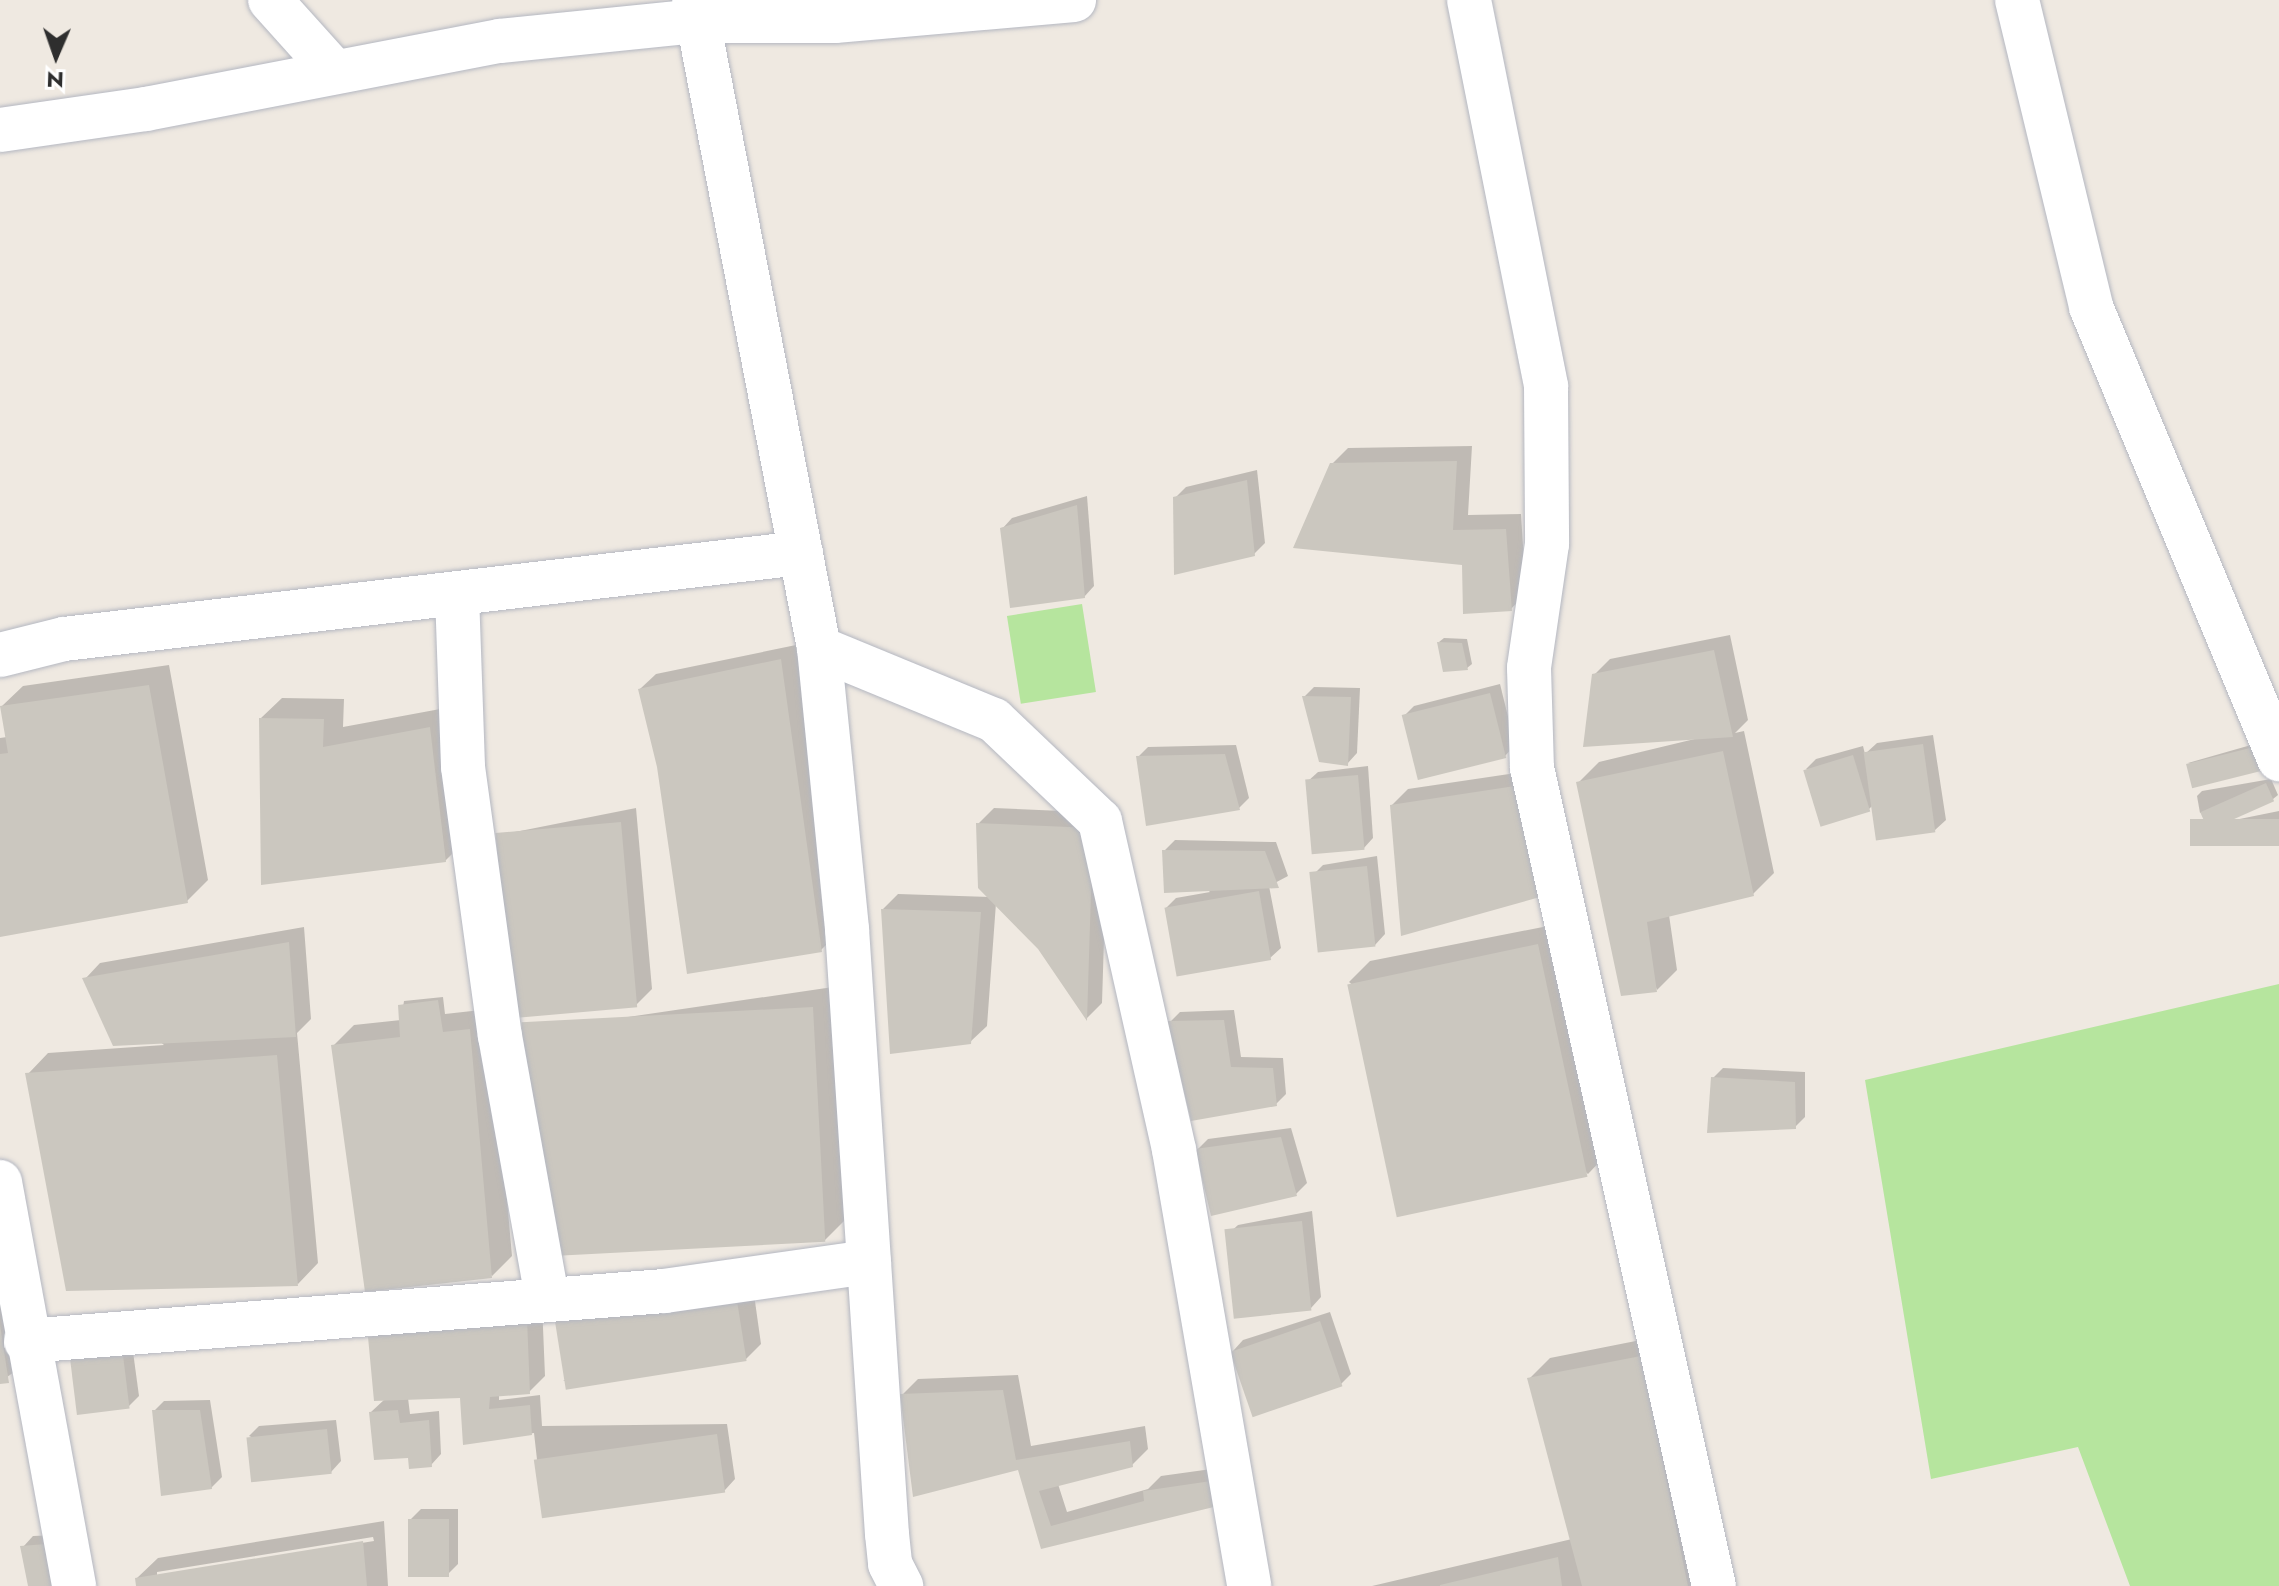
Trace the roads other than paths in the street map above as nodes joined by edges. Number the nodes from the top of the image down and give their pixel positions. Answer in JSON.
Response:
{"nodes":[{"id":1,"x":270,"y":0,"type":"edge"},
{"id":2,"x":1074,"y":0,"type":"edge"},
{"id":3,"x":1469,"y":0,"type":"edge"},
{"id":4,"x":2017,"y":0,"type":"edge"},
{"id":5,"x":696,"y":11,"type":"edge"},
{"id":6,"x":333,"y":70,"type":"junction"},
{"id":7,"x":0,"y":130,"type":"edge"},
{"id":8,"x":801,"y":553,"type":"junction"},
{"id":9,"x":457,"y":594,"type":"junction"},
{"id":10,"x":819,"y":648,"type":"junction"},
{"id":11,"x":0,"y":655,"type":"edge"},
{"id":12,"x":2279,"y":759,"type":"edge"},
{"id":13,"x":0,"y":1182,"type":"edge"},
{"id":14,"x":869,"y":1262,"type":"junction"},
{"id":15,"x":547,"y":1297,"type":"junction"},
{"id":16,"x":26,"y":1341,"type":"junction"},
{"id":17,"x":74,"y":1586,"type":"edge"},
{"id":18,"x":901,"y":1586,"type":"edge"},
{"id":19,"x":1249,"y":1586,"type":"edge"},
{"id":20,"x":1714,"y":1586,"type":"edge"}],
"edges":[{"from":1,"to":6,"type":"street"},
{"from":2,"to":5,"type":"street"},
{"from":3,"to":20,"type":"street"},
{"from":4,"to":12,"type":"street"},
{"from":5,"to":6,"type":"street"},
{"from":5,"to":8,"type":"street"},
{"from":6,"to":7,"type":"street"},
{"from":8,"to":9,"type":"street"},
{"from":8,"to":10,"type":"street"},
{"from":9,"to":11,"type":"street"},
{"from":9,"to":15,"type":"street"},
{"from":10,"to":14,"type":"street"},
{"from":10,"to":19,"type":"street"},
{"from":13,"to":16,"type":"street"},
{"from":14,"to":15,"type":"street"},
{"from":14,"to":18,"type":"street"},
{"from":15,"to":16,"type":"street"},
{"from":16,"to":17,"type":"street"}]}
